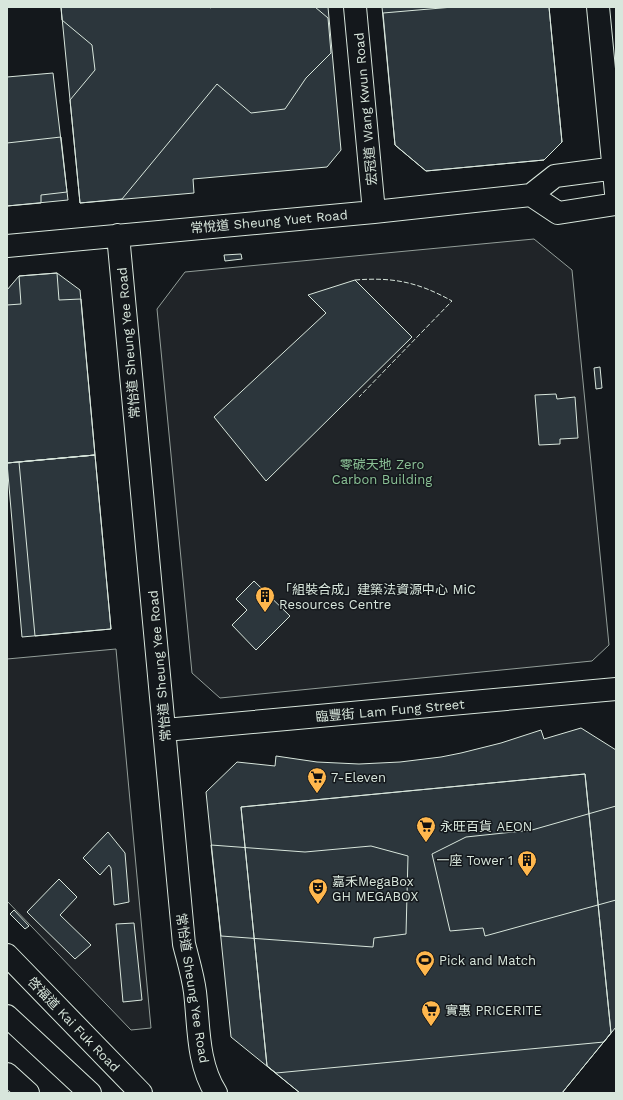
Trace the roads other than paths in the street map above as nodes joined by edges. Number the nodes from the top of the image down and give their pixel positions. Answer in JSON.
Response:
{"nodes":[{"id":1,"x":355,"y":7,"type":"edge"},
{"id":2,"x":598,"y":7,"type":"edge"},
{"id":3,"x":615,"y":168,"type":"edge"},
{"id":4,"x":616,"y":193,"type":"edge"},
{"id":5,"x":531,"y":195,"type":"junction"},
{"id":6,"x":616,"y":204,"type":"edge"},
{"id":7,"x":374,"y":212,"type":"junction"},
{"id":8,"x":118,"y":235,"type":"junction"},
{"id":9,"x":7,"y":246,"type":"edge"},
{"id":10,"x":616,"y":689,"type":"edge"},
{"id":11,"x":165,"y":730,"type":"junction"},
{"id":12,"x":7,"y":955,"type":"edge"},
{"id":13,"x":7,"y":1016,"type":"edge"},
{"id":14,"x":7,"y":1074,"type":"edge"},
{"id":15,"x":7,"y":1080,"type":"edge"},
{"id":16,"x":18,"y":1093,"type":"edge"},
{"id":17,"x":28,"y":1093,"type":"edge"},
{"id":18,"x":90,"y":1093,"type":"edge"},
{"id":19,"x":141,"y":1093,"type":"edge"},
{"id":20,"x":216,"y":1093,"type":"edge"}],
"edges":[{"from":1,"to":7,"type":"main road","name":"宏冠道 Wang Kwun Road"},
{"from":2,"to":3,"type":"main road"},
{"from":3,"to":4,"type":"main road"},
{"from":3,"to":5,"type":"main road"},
{"from":5,"to":6,"type":"main road"},
{"from":5,"to":7,"type":"main road","name":"常悅道 Sheung Yuet Road"},
{"from":7,"to":8,"type":"main road","name":"常悅道 Sheung Yuet Road"},
{"from":8,"to":9,"type":"main road","name":"常悅道 Sheung Yuet Road"},
{"from":8,"to":11,"type":"main road","name":"常怡道 Sheung Yee Road"},
{"from":10,"to":11,"type":"main road","name":"臨豐街 Lam Fung Street"},
{"from":11,"to":20,"type":"main road","name":"常怡道 Sheung Yee Road"},
{"from":12,"to":19,"type":"main road","name":"啓福道 Kai Fuk Road"},
{"from":13,"to":18,"type":"main road"},
{"from":14,"to":17,"type":"main road"},
{"from":15,"to":16,"type":"main road"}]}
